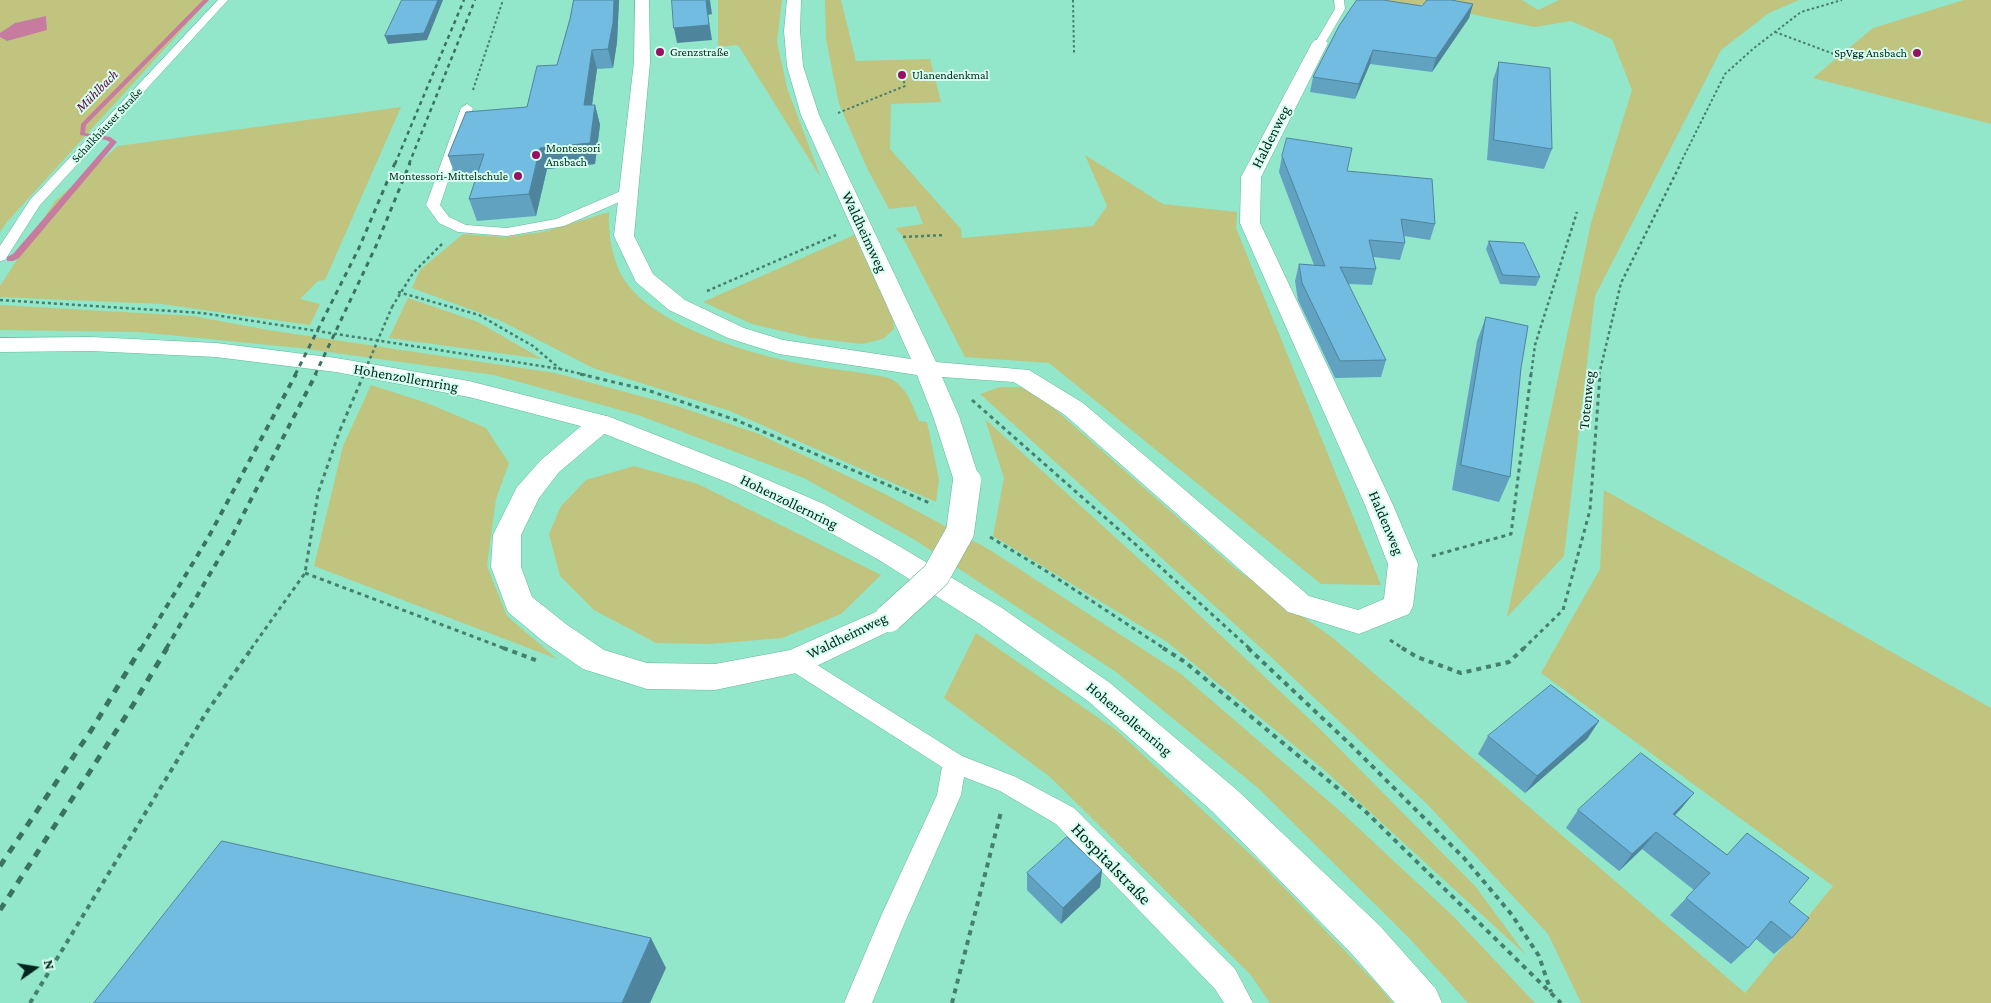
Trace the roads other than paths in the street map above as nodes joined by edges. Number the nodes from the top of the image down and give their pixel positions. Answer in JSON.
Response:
{"nodes":[{"id":1,"x":223,"y":0,"type":"edge"},
{"id":2,"x":642,"y":0,"type":"edge"},
{"id":3,"x":794,"y":0,"type":"edge"},
{"id":4,"x":1339,"y":0,"type":"edge"},
{"id":5,"x":1320,"y":43,"type":"joint"},
{"id":6,"x":467,"y":108,"type":"road end"},
{"id":7,"x":103,"y":130,"type":"joint"},
{"id":8,"x":90,"y":143,"type":"joint"},
{"id":9,"x":628,"y":193,"type":"junction"},
{"id":10,"x":0,"y":257,"type":"edge"},
{"id":11,"x":0,"y":345,"type":"edge"},
{"id":12,"x":927,"y":369,"type":"junction"},
{"id":13,"x":601,"y":423,"type":"junction"},
{"id":14,"x":795,"y":662,"type":"junction"},
{"id":15,"x":954,"y":763,"type":"junction"},
{"id":16,"x":858,"y":1003,"type":"edge"},
{"id":17,"x":1240,"y":1003,"type":"edge"},
{"id":18,"x":1422,"y":1003,"type":"edge"}],
"edges":[{"from":1,"to":7,"type":"lane","name":"Schalkhäuser Straße"},
{"from":2,"to":9,"type":"street"},
{"from":3,"to":12,"type":"street","name":"Waldheimweg"},
{"from":4,"to":5,"type":"lane"},
{"from":5,"to":12,"type":"street","name":"Haldenweg"},
{"from":6,"to":9,"type":"lane"},
{"from":7,"to":8,"type":"lane","name":"Schalkhäuser Straße"},
{"from":8,"to":10,"type":"lane","name":"Schalkhäuser Straße"},
{"from":9,"to":12,"type":"street"},
{"from":11,"to":13,"type":"street","name":"Hohenzollernring"},
{"from":12,"to":14,"type":"street","name":"Waldheimweg","bridge":true},
{"from":13,"to":14,"type":"street","name":"Waldheimweg"},
{"from":13,"to":18,"type":"street","name":"Hohenzollernring"},
{"from":14,"to":15,"type":"lane","name":"Hospitalstraße"},
{"from":15,"to":16,"type":"lane"},
{"from":15,"to":17,"type":"lane","name":"Hospitalstraße"}]}
